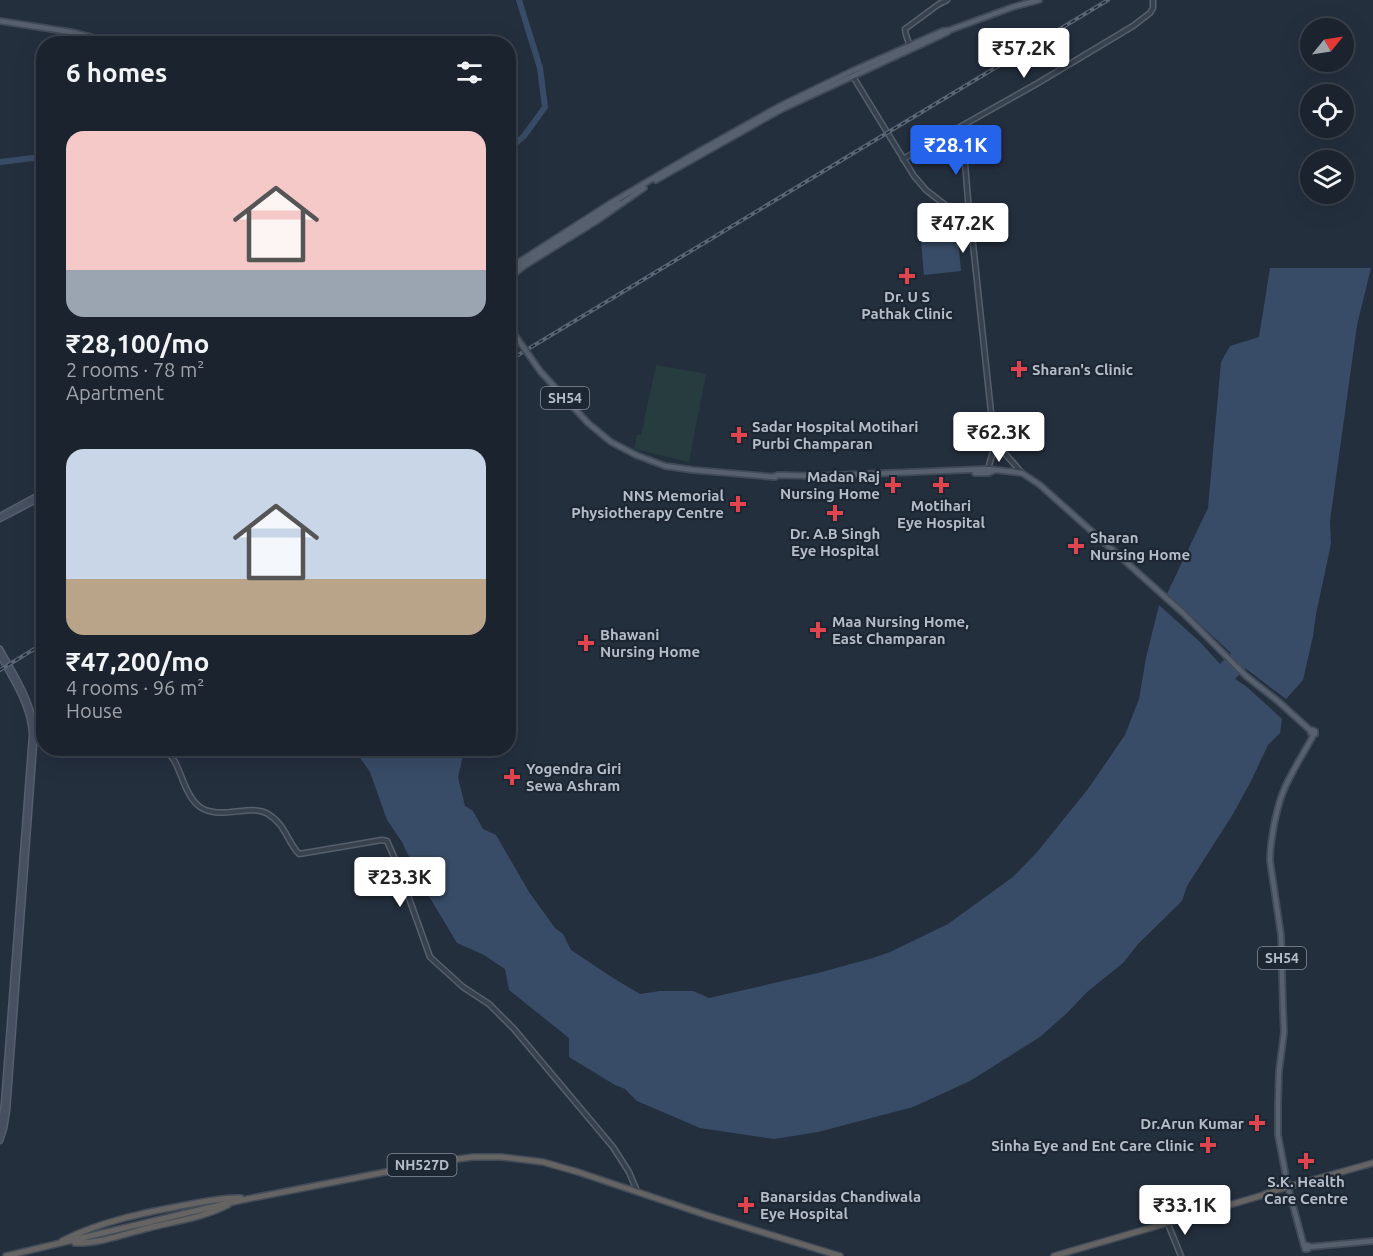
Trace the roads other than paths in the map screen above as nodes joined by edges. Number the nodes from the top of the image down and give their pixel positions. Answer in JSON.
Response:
{"nodes":[{"id":1,"x":947,"y":0,"type":"edge"},
{"id":2,"x":1039,"y":0,"type":"edge"},
{"id":3,"x":1153,"y":0,"type":"edge"},
{"id":4,"x":0,"y":21,"type":"edge"},
{"id":5,"x":950,"y":30,"type":"junction"},
{"id":6,"x":87,"y":36,"type":"edge"},
{"id":7,"x":910,"y":46,"type":"junction"},
{"id":8,"x":851,"y":74,"type":"junction"},
{"id":9,"x":962,"y":126,"type":"junction"},
{"id":10,"x":903,"y":159,"type":"junction"},
{"id":11,"x":621,"y":200,"type":"junction"},
{"id":12,"x":970,"y":225,"type":"junction"},
{"id":13,"x":516,"y":268,"type":"edge"},
{"id":14,"x":516,"y":272,"type":"edge"},
{"id":15,"x":516,"y":336,"type":"edge"},
{"id":16,"x":994,"y":440,"type":"junction"},
{"id":17,"x":990,"y":471,"type":"junction"},
{"id":18,"x":1022,"y":473,"type":"junction"},
{"id":19,"x":36,"y":498,"type":"edge"},
{"id":20,"x":0,"y":518,"type":"edge"},
{"id":21,"x":0,"y":649,"type":"edge"},
{"id":22,"x":0,"y":656,"type":"edge"},
{"id":23,"x":34,"y":741,"type":"joint"},
{"id":24,"x":171,"y":756,"type":"edge"},
{"id":25,"x":0,"y":1131,"type":"edge"},
{"id":26,"x":0,"y":1141,"type":"edge"},
{"id":27,"x":1373,"y":1163,"type":"edge"},
{"id":28,"x":1289,"y":1188,"type":"junction"},
{"id":29,"x":637,"y":1191,"type":"junction"},
{"id":30,"x":249,"y":1198,"type":"junction"},
{"id":31,"x":1168,"y":1224,"type":"junction"},
{"id":32,"x":1373,"y":1241,"type":"edge"},
{"id":33,"x":55,"y":1245,"type":"junction"},
{"id":34,"x":1307,"y":1248,"type":"junction"},
{"id":35,"x":6,"y":1256,"type":"edge"},
{"id":36,"x":840,"y":1256,"type":"edge"},
{"id":37,"x":1054,"y":1256,"type":"edge"},
{"id":38,"x":1181,"y":1256,"type":"edge"},
{"id":39,"x":1307,"y":1256,"type":"edge"}],
"edges":[{"from":1,"to":7,"type":"street"},
{"from":2,"to":5,"type":"main road"},
{"from":3,"to":9,"type":"street"},
{"from":4,"to":6,"type":"main road"},
{"from":5,"to":7,"type":"main road"},
{"from":5,"to":8,"type":"main road"},
{"from":7,"to":8,"type":"main road"},
{"from":8,"to":10,"type":"street"},
{"from":8,"to":11,"type":"main road"},
{"from":9,"to":10,"type":"street"},
{"from":9,"to":12,"type":"street"},
{"from":10,"to":12,"type":"street"},
{"from":11,"to":13,"type":"main road"},
{"from":11,"to":14,"type":"main road"},
{"from":12,"to":16,"type":"street"},
{"from":15,"to":17,"type":"main road","number":"SH54","bridge":true},
{"from":16,"to":17,"type":"street"},
{"from":16,"to":18,"type":"street"},
{"from":17,"to":18,"type":"main road","number":"SH54"},
{"from":18,"to":28,"type":"main road","number":"SH54"},
{"from":19,"to":20,"type":"main road"},
{"from":21,"to":23,"type":"main road"},
{"from":22,"to":25,"type":"main road"},
{"from":23,"to":26,"type":"main road"},
{"from":24,"to":29,"type":"street"},
{"from":27,"to":28,"type":"highway"},
{"from":28,"to":31,"type":"highway"},
{"from":28,"to":34,"type":"main road","number":"SH54"},
{"from":29,"to":30,"type":"highway","number":"NH527D"},
{"from":29,"to":36,"type":"highway","number":"NH527D"},
{"from":30,"to":33,"type":"highway","number":"NH527D"},
{"from":30,"to":33,"type":"highway"},
{"from":31,"to":37,"type":"highway"},
{"from":31,"to":38,"type":"street"},
{"from":32,"to":34,"type":"main road"},
{"from":33,"to":35,"type":"highway","number":"NH527D"},
{"from":34,"to":39,"type":"main road"}]}
